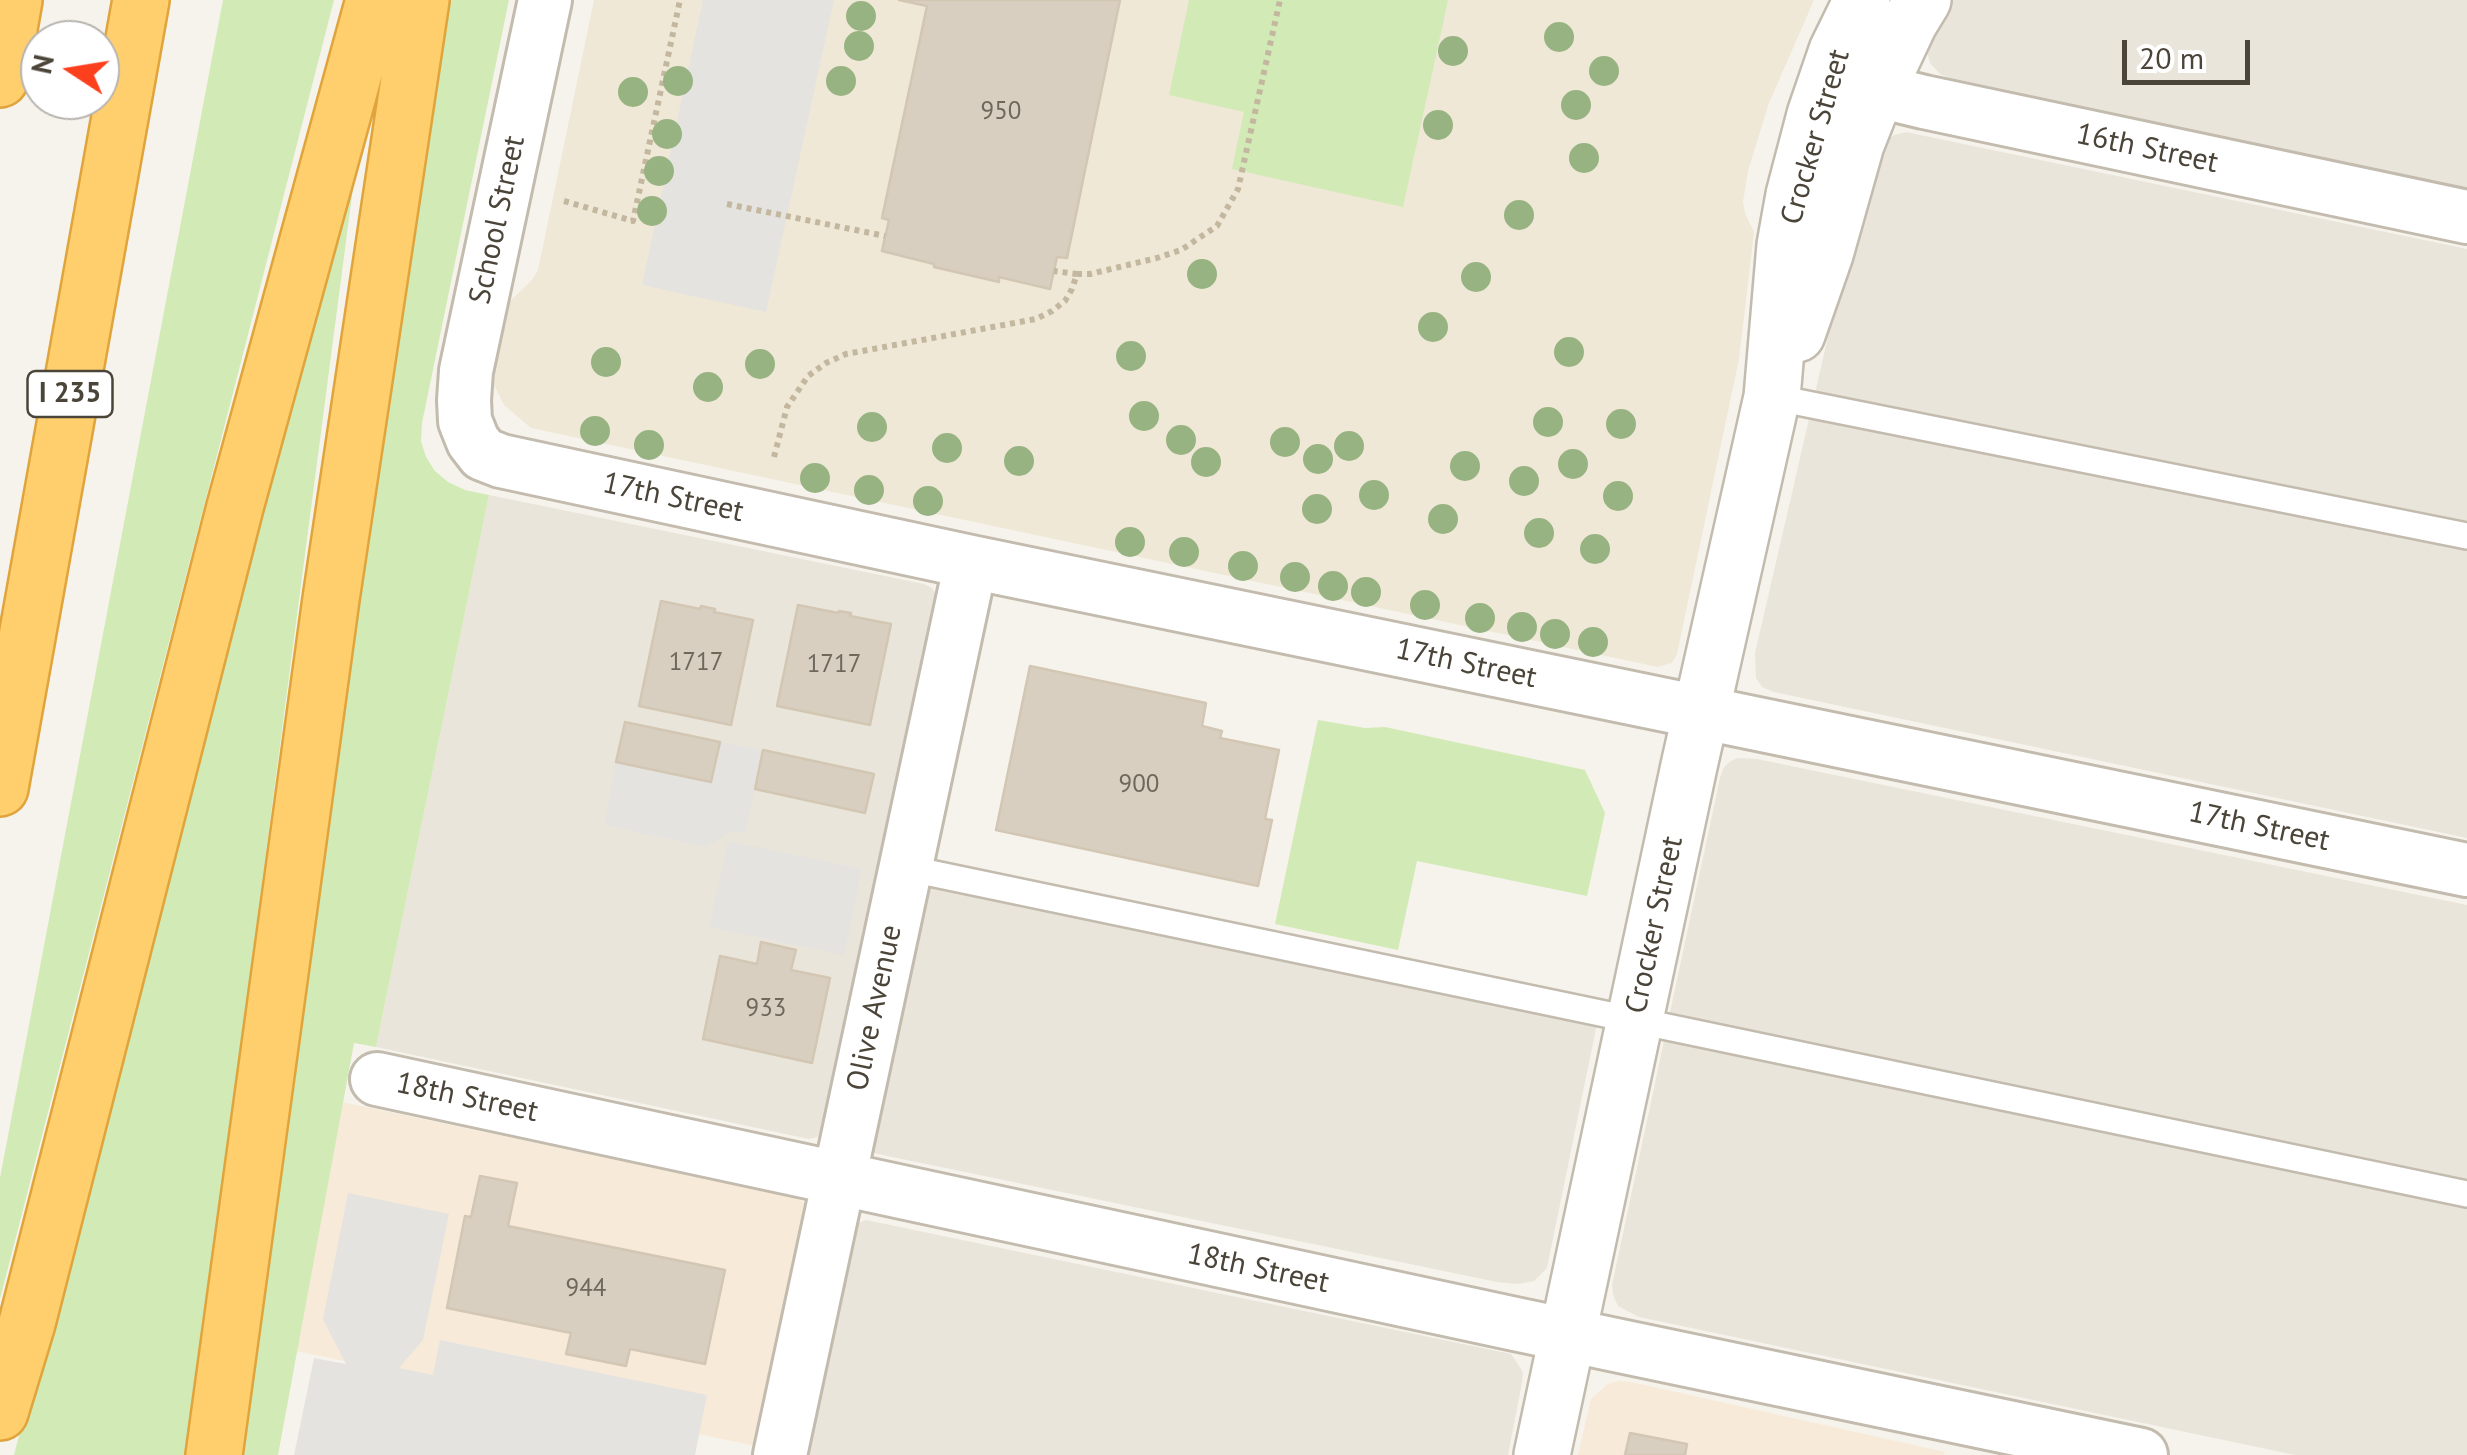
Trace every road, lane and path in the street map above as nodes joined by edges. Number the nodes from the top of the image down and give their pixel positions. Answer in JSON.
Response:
{"nodes":[{"id":1,"x":14,"y":0,"type":"edge"},
{"id":2,"x":141,"y":0,"type":"edge"},
{"id":3,"x":374,"y":0,"type":"edge"},
{"id":4,"x":422,"y":0,"type":"edge"},
{"id":5,"x":544,"y":0,"type":"edge"},
{"id":6,"x":680,"y":0,"type":"edge"},
{"id":7,"x":1280,"y":0,"type":"edge"},
{"id":8,"x":1862,"y":0,"type":"edge"},
{"id":9,"x":1923,"y":0,"type":"edge"},
{"id":10,"x":0,"y":79,"type":"edge"},
{"id":11,"x":1852,"y":84,"type":"junction"},
{"id":12,"x":564,"y":201,"type":"dead end"},
{"id":13,"x":727,"y":204,"type":"dead end"},
{"id":14,"x":2467,"y":217,"type":"edge"},
{"id":15,"x":885,"y":236,"type":"dead end"},
{"id":16,"x":1054,"y":270,"type":"dead end"},
{"id":17,"x":1077,"y":274,"type":"junction"},
{"id":18,"x":1772,"y":397,"type":"junction"},
{"id":19,"x":473,"y":440,"type":"joint"},
{"id":20,"x":774,"y":456,"type":"dead end"},
{"id":21,"x":2467,"y":536,"type":"edge"},
{"id":22,"x":971,"y":562,"type":"junction"},
{"id":23,"x":1701,"y":712,"type":"junction"},
{"id":24,"x":0,"y":788,"type":"edge"},
{"id":25,"x":906,"y":868,"type":"junction"},
{"id":26,"x":2467,"y":870,"type":"edge"},
{"id":27,"x":1634,"y":1020,"type":"junction"},
{"id":28,"x":377,"y":1079,"type":"dead end"},
{"id":29,"x":839,"y":1179,"type":"junction"},
{"id":30,"x":2467,"y":1194,"type":"edge"},
{"id":31,"x":1567,"y":1335,"type":"junction"},
{"id":32,"x":0,"y":1412,"type":"edge"},
{"id":33,"x":214,"y":1455,"type":"edge"},
{"id":34,"x":780,"y":1455,"type":"edge"},
{"id":35,"x":1542,"y":1455,"type":"edge"},
{"id":36,"x":2141,"y":1455,"type":"edge"}],
"edges":[{"from":1,"to":10,"type":"highway"},
{"from":2,"to":24,"type":"highway","number":"I 235"},
{"from":3,"to":32,"type":"highway"},
{"from":4,"to":33,"type":"highway"},
{"from":5,"to":19,"type":"street","name":"School Street"},
{"from":6,"to":12,"type":"path"},
{"from":7,"to":17,"type":"path"},
{"from":8,"to":11,"type":"street","name":"Crocker Street"},
{"from":9,"to":11,"type":"street","name":"Crocker Street"},
{"from":11,"to":14,"type":"street","name":"16th Street"},
{"from":11,"to":18,"type":"street","name":"Crocker Street"},
{"from":13,"to":15,"type":"path"},
{"from":16,"to":17,"type":"path"},
{"from":17,"to":20,"type":"path"},
{"from":18,"to":21,"type":"lane"},
{"from":18,"to":23,"type":"street","name":"Crocker Street"},
{"from":19,"to":22,"type":"street","name":"17th Street"},
{"from":22,"to":23,"type":"street","name":"17th Street"},
{"from":22,"to":25,"type":"street","name":"Olive Avenue"},
{"from":23,"to":26,"type":"street","name":"17th Street"},
{"from":23,"to":27,"type":"street","name":"Crocker Street"},
{"from":25,"to":27,"type":"lane"},
{"from":25,"to":29,"type":"street","name":"Olive Avenue"},
{"from":27,"to":30,"type":"lane"},
{"from":27,"to":31,"type":"street","name":"Crocker Street"},
{"from":28,"to":29,"type":"street","name":"18th Street"},
{"from":29,"to":31,"type":"street","name":"18th Street"},
{"from":29,"to":34,"type":"street","name":"Olive Avenue"},
{"from":31,"to":35,"type":"street","name":"Crocker Street"},
{"from":31,"to":36,"type":"street","name":"18th Street"}]}
